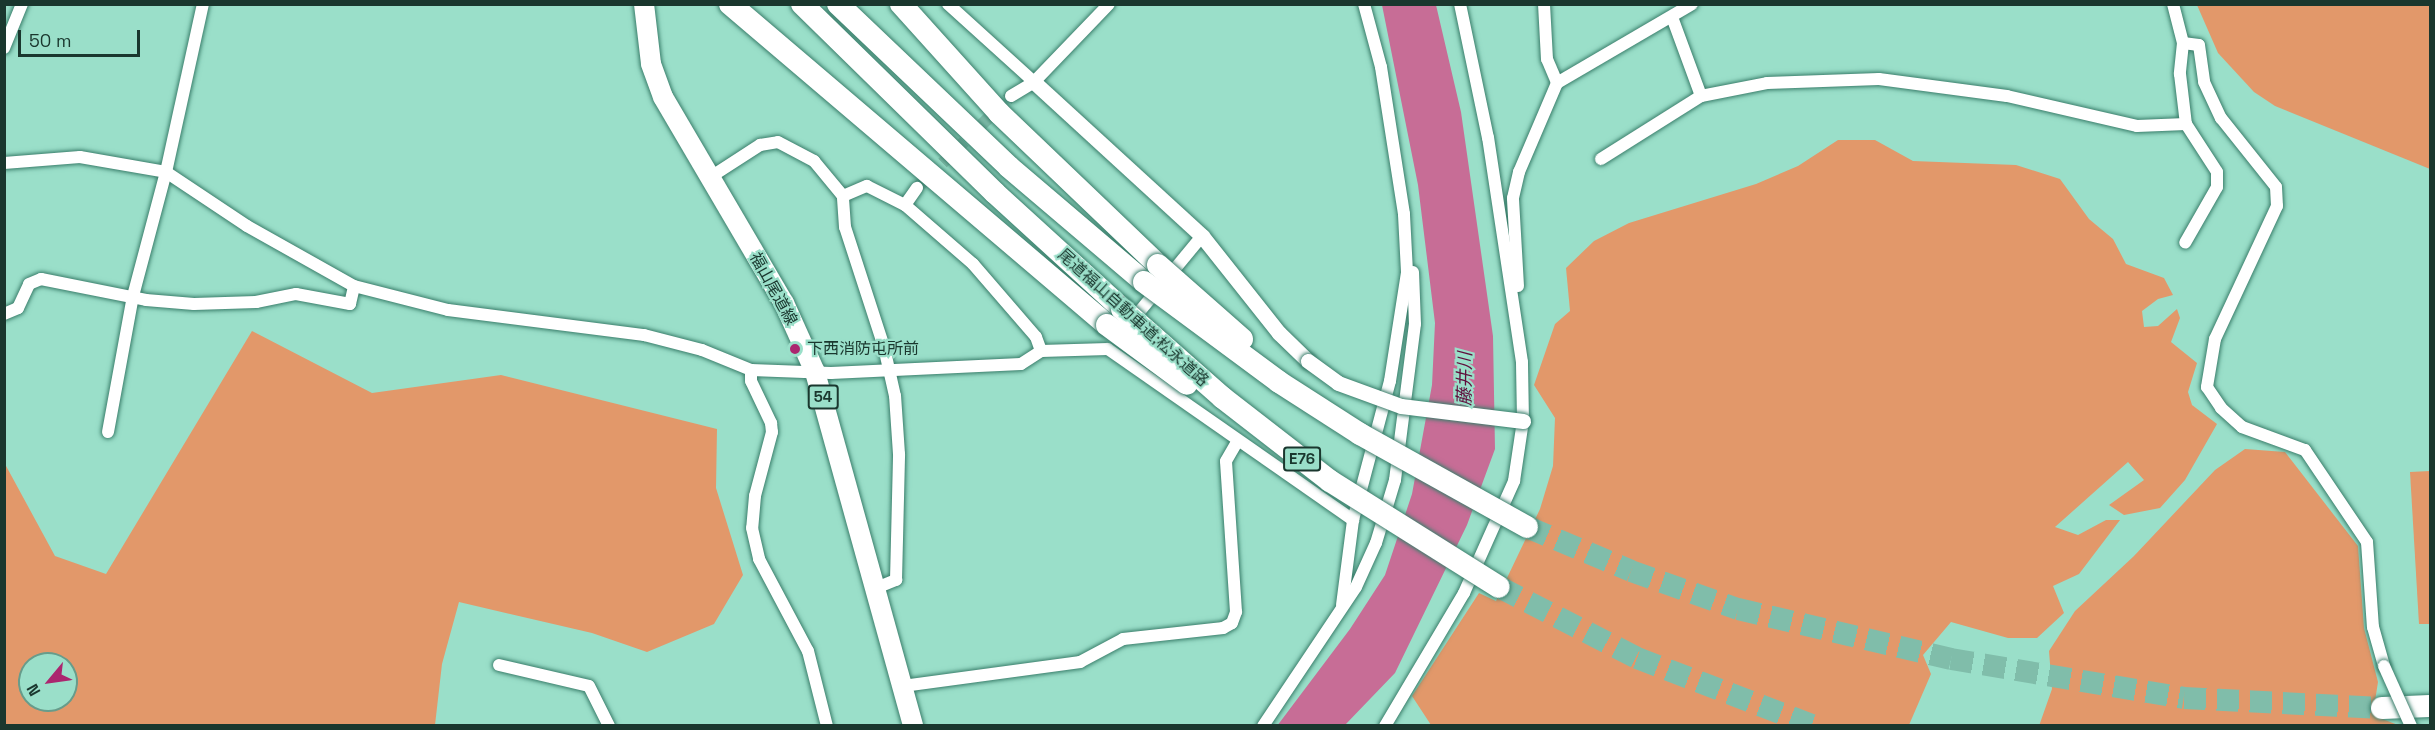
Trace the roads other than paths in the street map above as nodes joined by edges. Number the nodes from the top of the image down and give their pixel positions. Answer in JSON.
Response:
{"nodes":[{"id":1,"x":22,"y":4,"type":"edge"},
{"id":2,"x":203,"y":4,"type":"edge"},
{"id":3,"x":644,"y":4,"type":"edge"},
{"id":4,"x":730,"y":4,"type":"edge"},
{"id":5,"x":802,"y":4,"type":"edge"},
{"id":6,"x":838,"y":4,"type":"edge"},
{"id":7,"x":901,"y":4,"type":"edge"},
{"id":8,"x":948,"y":4,"type":"edge"},
{"id":9,"x":1109,"y":4,"type":"edge"},
{"id":10,"x":1364,"y":4,"type":"edge"},
{"id":11,"x":1460,"y":4,"type":"edge"},
{"id":12,"x":1544,"y":4,"type":"edge"},
{"id":13,"x":1692,"y":4,"type":"edge"},
{"id":14,"x":2172,"y":4,"type":"edge"},
{"id":15,"x":1672,"y":17,"type":"junction"},
{"id":16,"x":2183,"y":43,"type":"junction"},
{"id":17,"x":4,"y":48,"type":"edge"},
{"id":18,"x":1034,"y":82,"type":"junction"},
{"id":19,"x":1557,"y":83,"type":"junction"},
{"id":20,"x":1011,"y":96,"type":"tunnel mouth"},
{"id":21,"x":1701,"y":96,"type":"junction"},
{"id":22,"x":2186,"y":124,"type":"junction"},
{"id":23,"x":1601,"y":159,"type":"dead end"},
{"id":24,"x":4,"y":163,"type":"edge"},
{"id":25,"x":166,"y":172,"type":"junction"},
{"id":26,"x":709,"y":178,"type":"junction"},
{"id":27,"x":917,"y":188,"type":"tunnel mouth"},
{"id":28,"x":843,"y":196,"type":"junction"},
{"id":29,"x":905,"y":205,"type":"junction"},
{"id":30,"x":1202,"y":236,"type":"junction"},
{"id":31,"x":2185,"y":243,"type":"dead end"},
{"id":32,"x":1407,"y":272,"type":"junction"},
{"id":33,"x":354,"y":286,"type":"junction"},
{"id":34,"x":133,"y":296,"type":"junction"},
{"id":35,"x":4,"y":314,"type":"edge"},
{"id":36,"x":1114,"y":317,"type":"junction"},
{"id":37,"x":1108,"y":349,"type":"junction"},
{"id":38,"x":1041,"y":351,"type":"junction"},
{"id":39,"x":1522,"y":362,"type":"junction"},
{"id":40,"x":751,"y":370,"type":"junction"},
{"id":41,"x":891,"y":371,"type":"junction"},
{"id":42,"x":815,"y":372,"type":"junction"},
{"id":43,"x":1523,"y":422,"type":"junction"},
{"id":44,"x":108,"y":432,"type":"dead end"},
{"id":45,"x":1237,"y":442,"type":"junction"},
{"id":46,"x":1456,"y":489,"type":"junction"},
{"id":47,"x":1353,"y":520,"type":"junction"},
{"id":48,"x":1527,"y":526,"type":"tunnel mouth"},
{"id":49,"x":1499,"y":587,"type":"tunnel mouth"},
{"id":50,"x":876,"y":588,"type":"junction"},
{"id":51,"x":1342,"y":605,"type":"junction"},
{"id":52,"x":499,"y":665,"type":"dead end"},
{"id":53,"x":903,"y":686,"type":"junction"},
{"id":54,"x":2430,"y":706,"type":"edge"},
{"id":55,"x":2382,"y":708,"type":"tunnel mouth"},
{"id":56,"x":609,"y":726,"type":"edge"},
{"id":57,"x":827,"y":726,"type":"edge"},
{"id":58,"x":914,"y":726,"type":"edge"},
{"id":59,"x":1263,"y":726,"type":"edge"},
{"id":60,"x":1385,"y":726,"type":"edge"},
{"id":61,"x":2410,"y":726,"type":"edge"}],
"edges":[{"from":1,"to":17,"type":"street"},
{"from":2,"to":25,"type":"street"},
{"from":3,"to":26,"type":"main road","name":"福山尾道線","number":"54"},
{"from":4,"to":36,"type":"highway"},
{"from":5,"to":36,"type":"highway","name":"尾道福山自動車道;松永道路","number":"E76"},
{"from":6,"to":46,"type":"highway","name":"尾道福山自動車道;松永道路","bridge":true},
{"from":7,"to":46,"type":"highway","bridge":true},
{"from":8,"to":18,"type":"street"},
{"from":9,"to":18,"type":"street"},
{"from":10,"to":32,"type":"street"},
{"from":11,"to":39,"type":"street"},
{"from":12,"to":19,"type":"street"},
{"from":13,"to":15,"type":"street"},
{"from":14,"to":16,"type":"street"},
{"from":15,"to":19,"type":"street"},
{"from":15,"to":21,"type":"street"},
{"from":16,"to":22,"type":"street"},
{"from":16,"to":61,"type":"street","bridge":true},
{"from":18,"to":20,"type":"street"},
{"from":18,"to":30,"type":"street"},
{"from":19,"to":39,"type":"street"},
{"from":21,"to":22,"type":"street"},
{"from":21,"to":23,"type":"street"},
{"from":22,"to":31,"type":"street"},
{"from":24,"to":25,"type":"street"},
{"from":25,"to":33,"type":"street"},
{"from":25,"to":34,"type":"street"},
{"from":26,"to":28,"type":"street"},
{"from":26,"to":42,"type":"main road","name":"福山尾道線","number":"54"},
{"from":27,"to":29,"type":"street"},
{"from":28,"to":29,"type":"street"},
{"from":28,"to":41,"type":"street"},
{"from":29,"to":38,"type":"street"},
{"from":30,"to":37,"type":"street"},
{"from":30,"to":43,"type":"street","bridge":true},
{"from":32,"to":47,"type":"street"},
{"from":32,"to":51,"type":"street"},
{"from":33,"to":34,"type":"street"},
{"from":33,"to":40,"type":"street"},
{"from":34,"to":35,"type":"street"},
{"from":34,"to":44,"type":"street"},
{"from":36,"to":49,"type":"highway","name":"尾道福山自動車道;松永道路","number":"E76","bridge":true},
{"from":37,"to":38,"type":"street"},
{"from":37,"to":45,"type":"street"},
{"from":38,"to":41,"type":"street"},
{"from":39,"to":43,"type":"street"},
{"from":40,"to":42,"type":"street"},
{"from":40,"to":57,"type":"street"},
{"from":41,"to":42,"type":"street"},
{"from":41,"to":50,"type":"street"},
{"from":42,"to":50,"type":"main road","name":"福山尾道線","number":"54"},
{"from":43,"to":60,"type":"street"},
{"from":45,"to":47,"type":"street"},
{"from":45,"to":53,"type":"street"},
{"from":46,"to":48,"type":"highway","name":"尾道福山自動車道;松永道路","bridge":true},
{"from":47,"to":51,"type":"street"},
{"from":50,"to":53,"type":"main road","name":"福山尾道線","number":"54"},
{"from":51,"to":59,"type":"street"},
{"from":52,"to":56,"type":"street"},
{"from":53,"to":58,"type":"main road","name":"福山尾道線","number":"54"},
{"from":54,"to":55,"type":"highway"}]}
